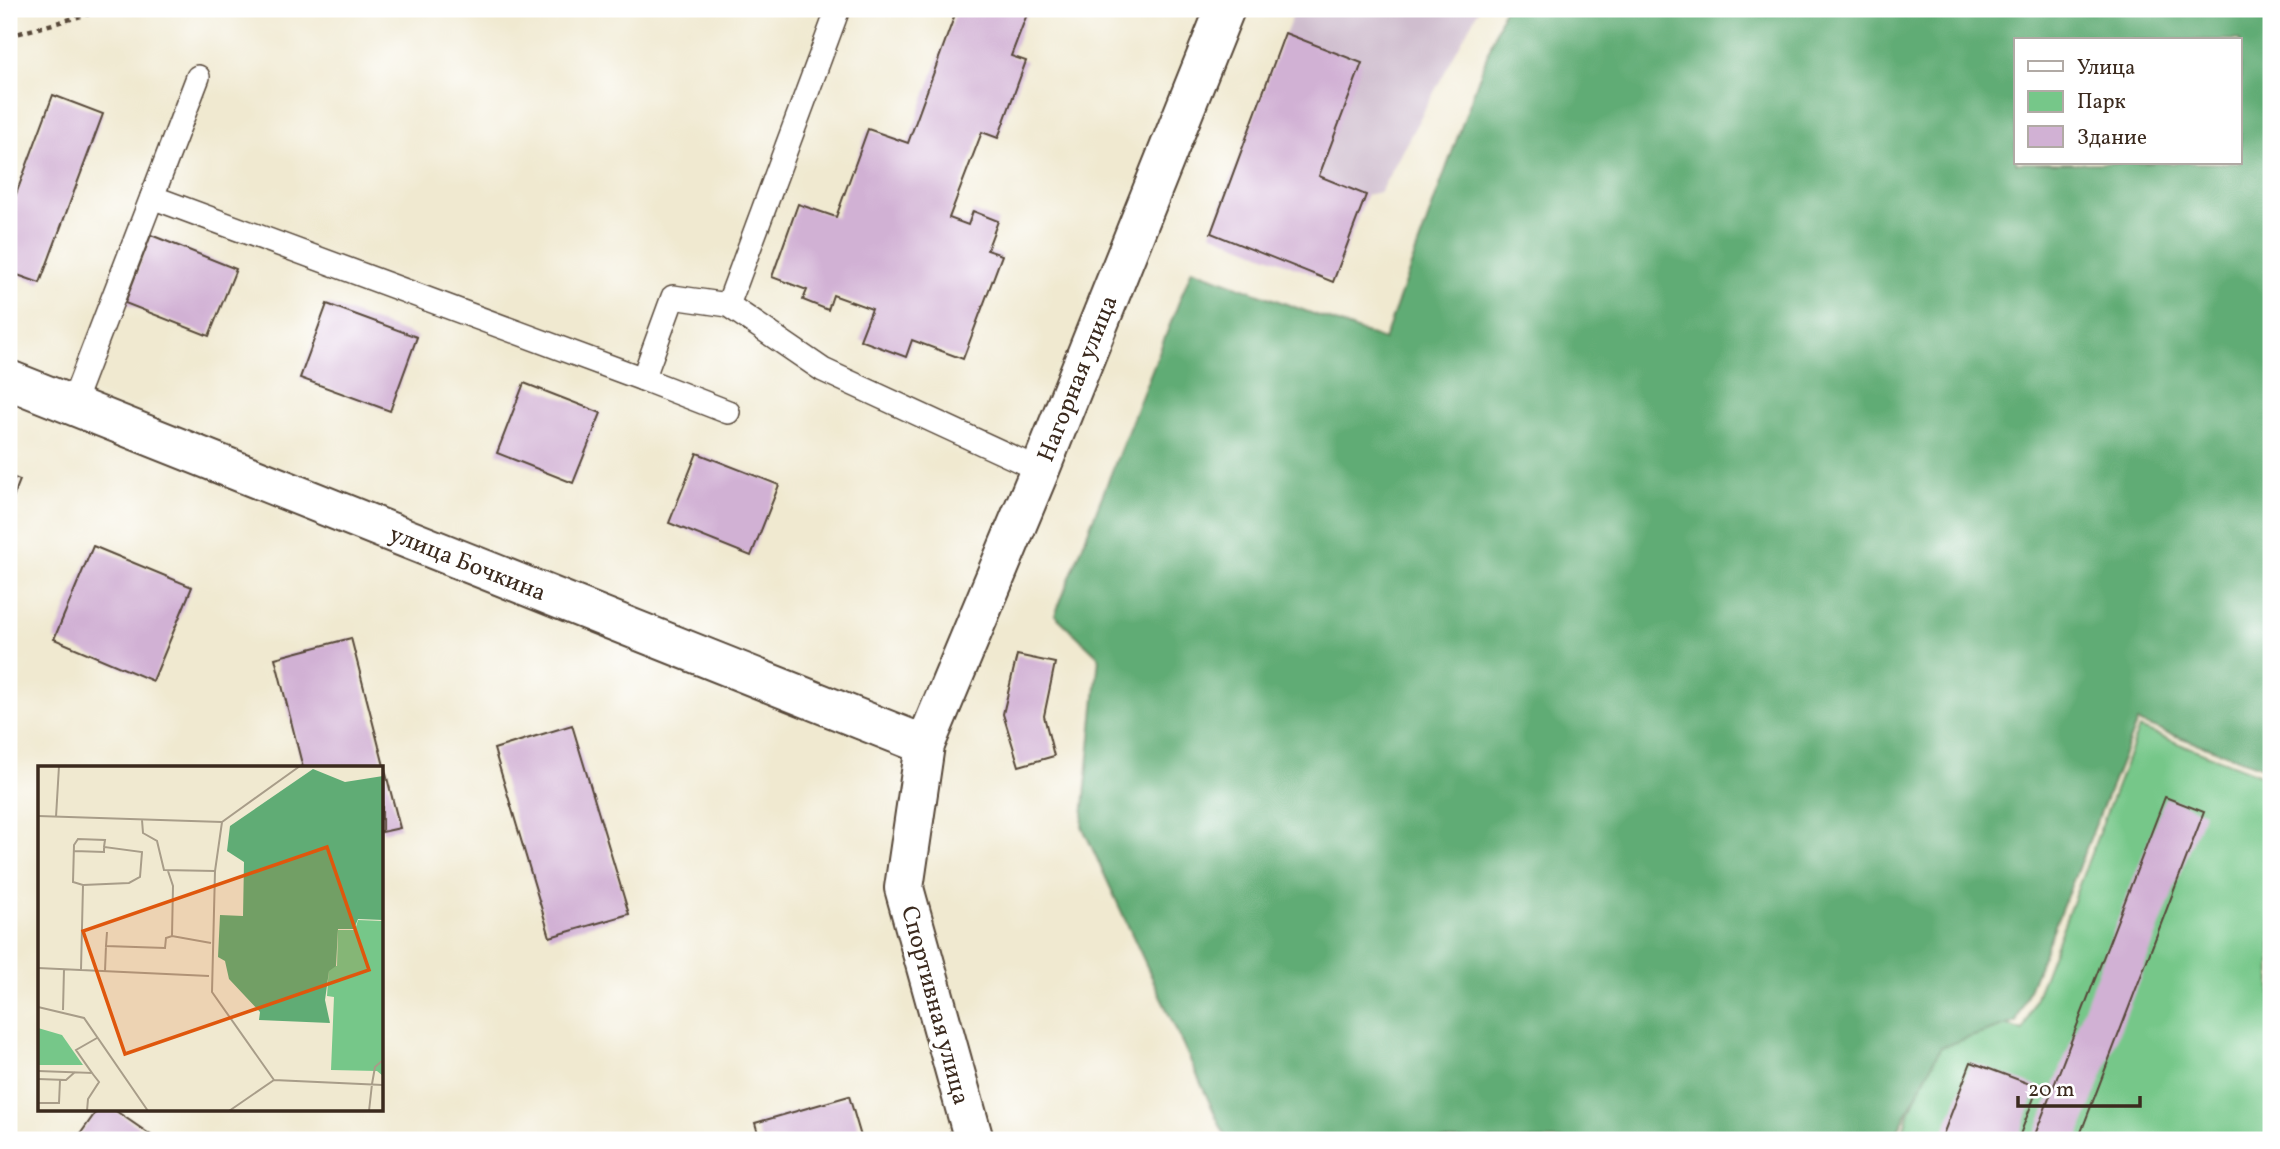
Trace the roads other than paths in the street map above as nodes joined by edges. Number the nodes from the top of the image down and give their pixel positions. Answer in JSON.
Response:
{"nodes":[{"id":1,"x":838,"y":9,"type":"edge"},
{"id":2,"x":1225,"y":9,"type":"edge"},
{"id":3,"x":198,"y":77,"type":"dead end"},
{"id":4,"x":152,"y":197,"type":"junction"},
{"id":5,"x":728,"y":305,"type":"junction"},
{"id":6,"x":9,"y":380,"type":"edge"},
{"id":7,"x":643,"y":380,"type":"junction"},
{"id":8,"x":72,"y":405,"type":"junction"},
{"id":9,"x":728,"y":412,"type":"dead end"},
{"id":10,"x":1040,"y":470,"type":"junction"},
{"id":11,"x":925,"y":745,"type":"junction"},
{"id":12,"x":974,"y":1140,"type":"edge"}],
"edges":[{"from":1,"to":5,"type":"lane"},
{"from":2,"to":10,"type":"main road","name":"Нагорная улица"},
{"from":3,"to":4,"type":"lane"},
{"from":4,"to":7,"type":"lane"},
{"from":4,"to":8,"type":"lane"},
{"from":5,"to":7,"type":"lane"},
{"from":5,"to":10,"type":"lane"},
{"from":6,"to":8,"type":"main road","name":"улица Бочкина"},
{"from":7,"to":9,"type":"lane"},
{"from":8,"to":11,"type":"main road","name":"улица Бочкина"},
{"from":10,"to":11,"type":"main road","name":"Нагорная улица"},
{"from":11,"to":12,"type":"main road","name":"Спортивная улица"}]}
